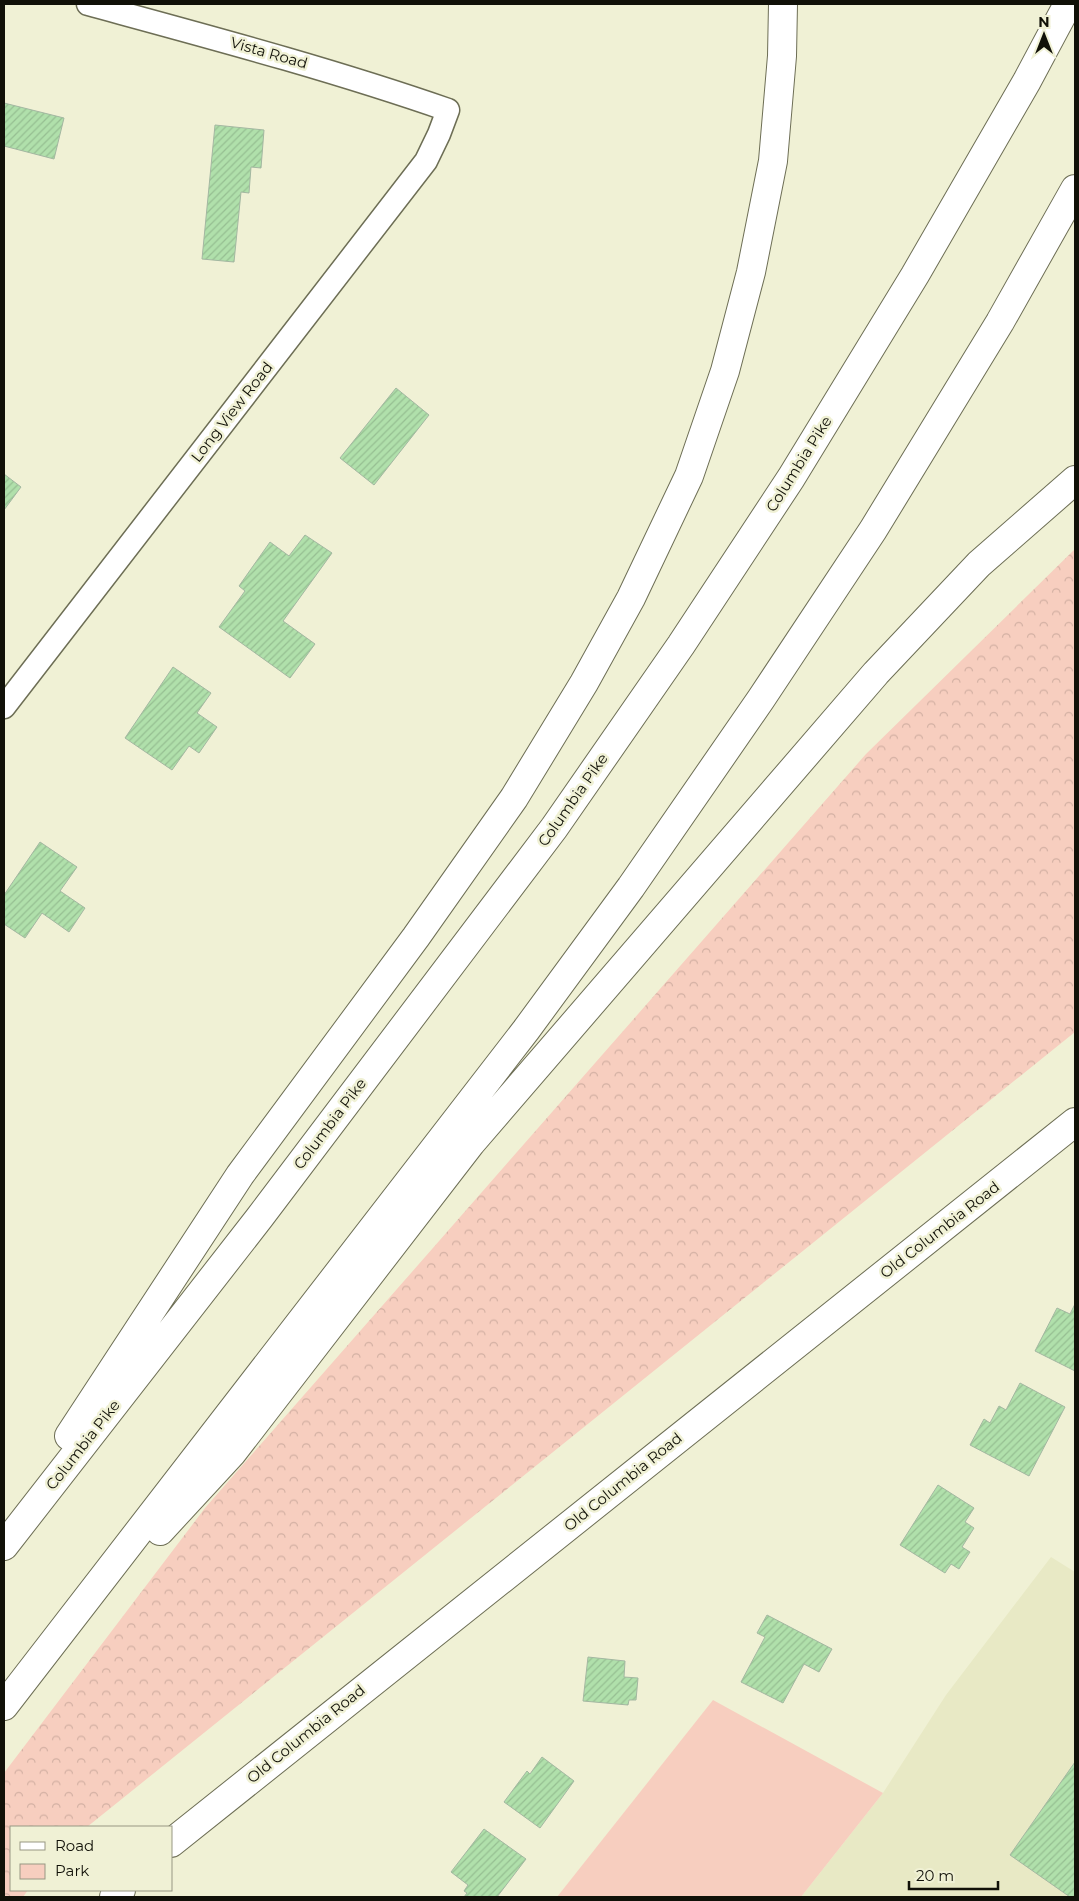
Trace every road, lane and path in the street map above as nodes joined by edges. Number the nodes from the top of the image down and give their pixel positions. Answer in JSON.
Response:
{"nodes":[{"id":1,"x":88,"y":4,"type":"edge"},
{"id":2,"x":783,"y":4,"type":"edge"},
{"id":3,"x":1068,"y":4,"type":"edge"},
{"id":4,"x":448,"y":110,"type":"joint"},
{"id":5,"x":1075,"y":189,"type":"edge"},
{"id":6,"x":1075,"y":480,"type":"edge"},
{"id":7,"x":4,"y":707,"type":"edge"},
{"id":8,"x":1075,"y":1122,"type":"edge"},
{"id":9,"x":4,"y":1536,"type":"edge"},
{"id":10,"x":4,"y":1546,"type":"edge"},
{"id":11,"x":41,"y":1658,"type":"junction"},
{"id":12,"x":4,"y":1706,"type":"edge"},
{"id":13,"x":172,"y":1842,"type":"edge"}],
"edges":[{"from":1,"to":4,"type":"street","name":"Vista Road"},
{"from":2,"to":9,"type":"main road"},
{"from":3,"to":10,"type":"main road","name":"Columbia Pike"},
{"from":4,"to":7,"type":"street","name":"Long View Road"},
{"from":5,"to":11,"type":"main road"},
{"from":6,"to":11,"type":"main road"},
{"from":8,"to":13,"type":"main road","name":"Old Columbia Road"},
{"from":11,"to":12,"type":"main road"}]}
